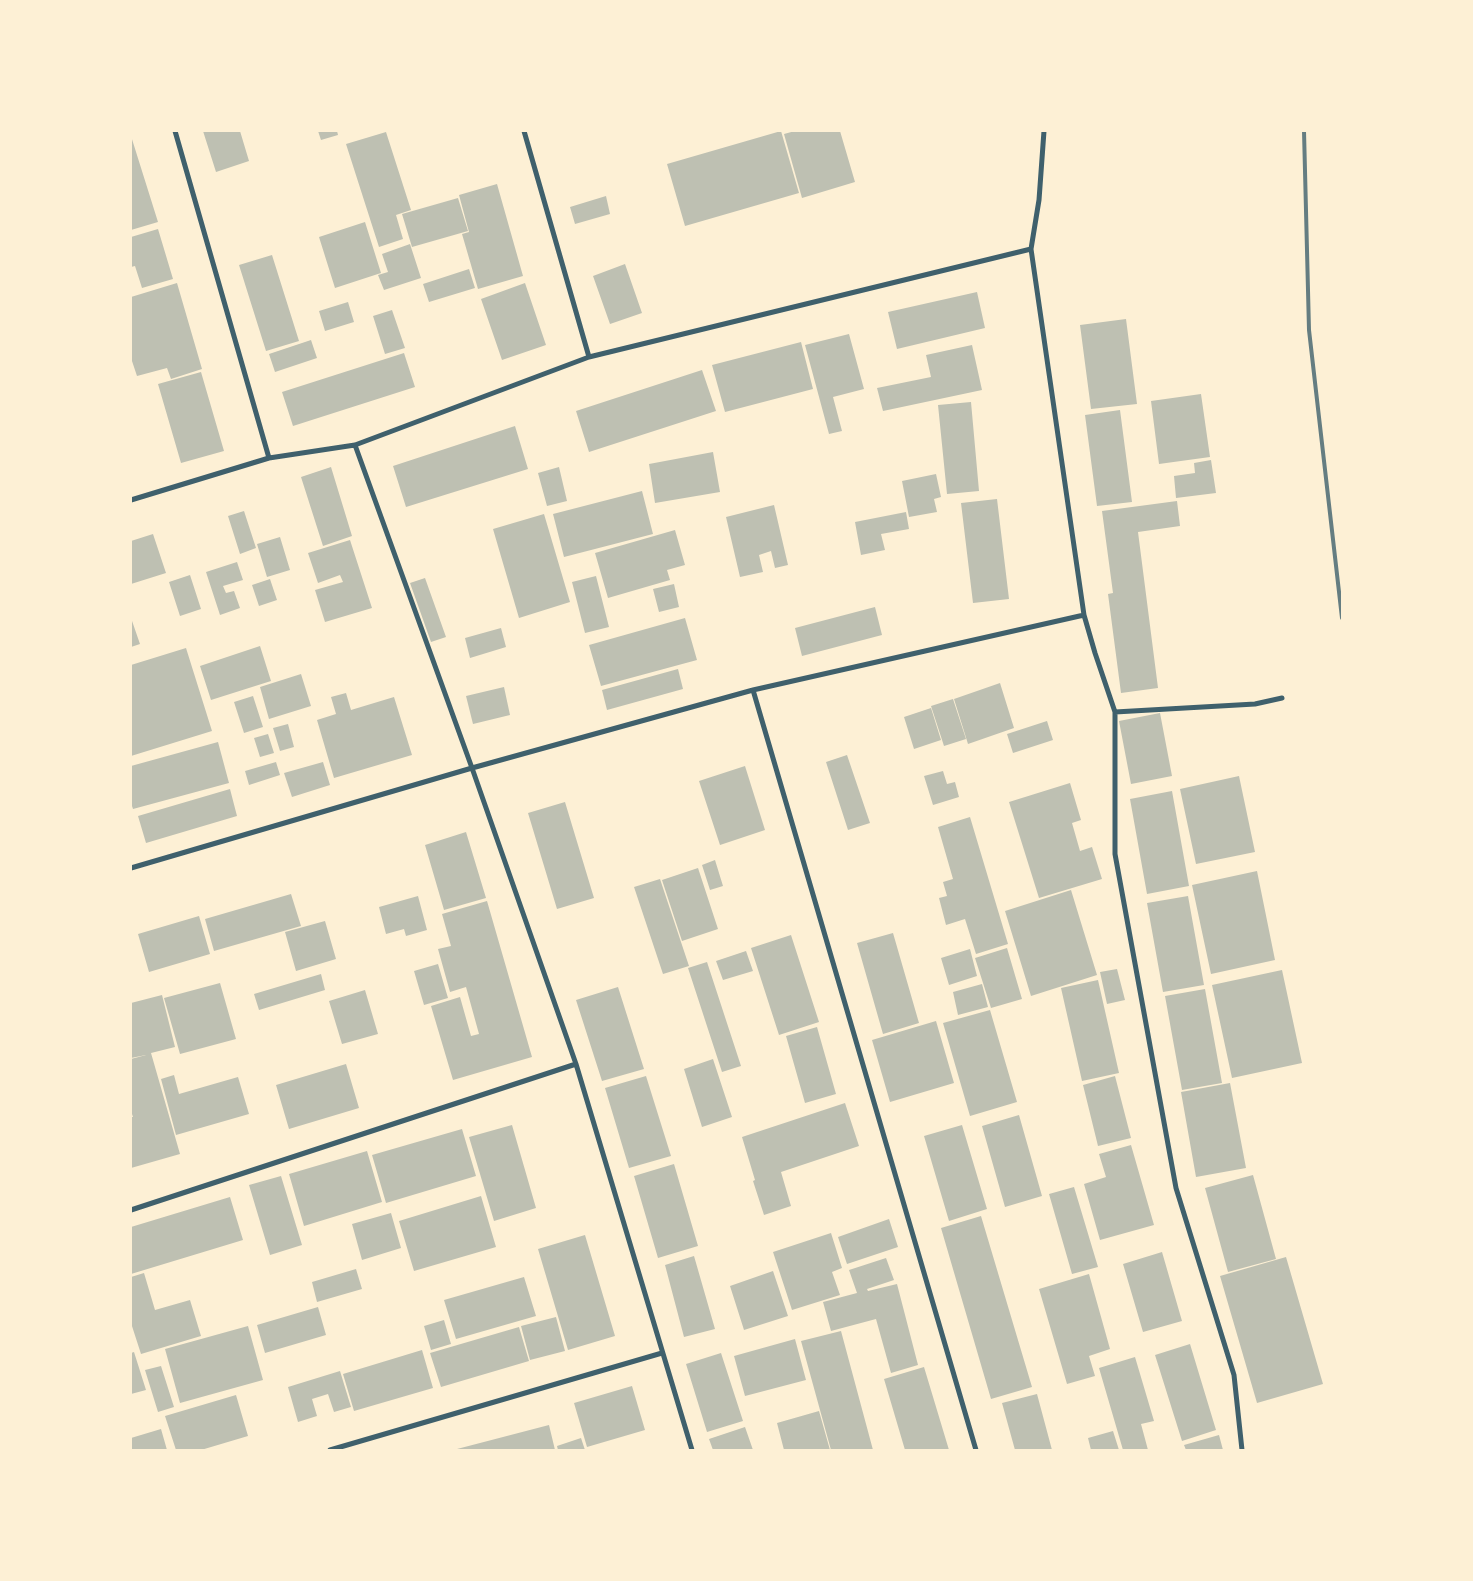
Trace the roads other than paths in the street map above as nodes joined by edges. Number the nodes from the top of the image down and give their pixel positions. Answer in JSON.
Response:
{"nodes":[{"id":1,"x":175,"y":131,"type":"edge"},
{"id":2,"x":524,"y":131,"type":"edge"},
{"id":3,"x":1044,"y":131,"type":"edge"},
{"id":4,"x":1031,"y":248,"type":"junction"},
{"id":5,"x":589,"y":357,"type":"junction"},
{"id":6,"x":355,"y":445,"type":"junction"},
{"id":7,"x":269,"y":458,"type":"junction"},
{"id":8,"x":131,"y":500,"type":"edge"},
{"id":9,"x":1084,"y":615,"type":"junction"},
{"id":10,"x":753,"y":690,"type":"junction"},
{"id":11,"x":1282,"y":698,"type":"dead end"},
{"id":12,"x":1115,"y":712,"type":"junction"},
{"id":13,"x":472,"y":768,"type":"junction"},
{"id":14,"x":131,"y":868,"type":"edge"},
{"id":15,"x":576,"y":1064,"type":"junction"},
{"id":16,"x":131,"y":1210,"type":"edge"},
{"id":17,"x":662,"y":1352,"type":"junction"},
{"id":18,"x":330,"y":1450,"type":"edge"},
{"id":19,"x":692,"y":1450,"type":"edge"},
{"id":20,"x":976,"y":1450,"type":"edge"},
{"id":21,"x":1242,"y":1450,"type":"edge"}],
"edges":[{"from":1,"to":7,"type":"street"},
{"from":2,"to":5,"type":"street"},
{"from":3,"to":4,"type":"street"},
{"from":4,"to":5,"type":"street"},
{"from":4,"to":9,"type":"street"},
{"from":5,"to":6,"type":"street"},
{"from":6,"to":7,"type":"street"},
{"from":6,"to":13,"type":"street"},
{"from":7,"to":8,"type":"street"},
{"from":9,"to":10,"type":"street"},
{"from":9,"to":12,"type":"street"},
{"from":10,"to":13,"type":"street"},
{"from":10,"to":20,"type":"street"},
{"from":11,"to":12,"type":"street"},
{"from":12,"to":21,"type":"street"},
{"from":13,"to":14,"type":"street"},
{"from":13,"to":15,"type":"street"},
{"from":15,"to":16,"type":"street"},
{"from":15,"to":17,"type":"street"},
{"from":17,"to":18,"type":"street"},
{"from":17,"to":19,"type":"street"}]}
